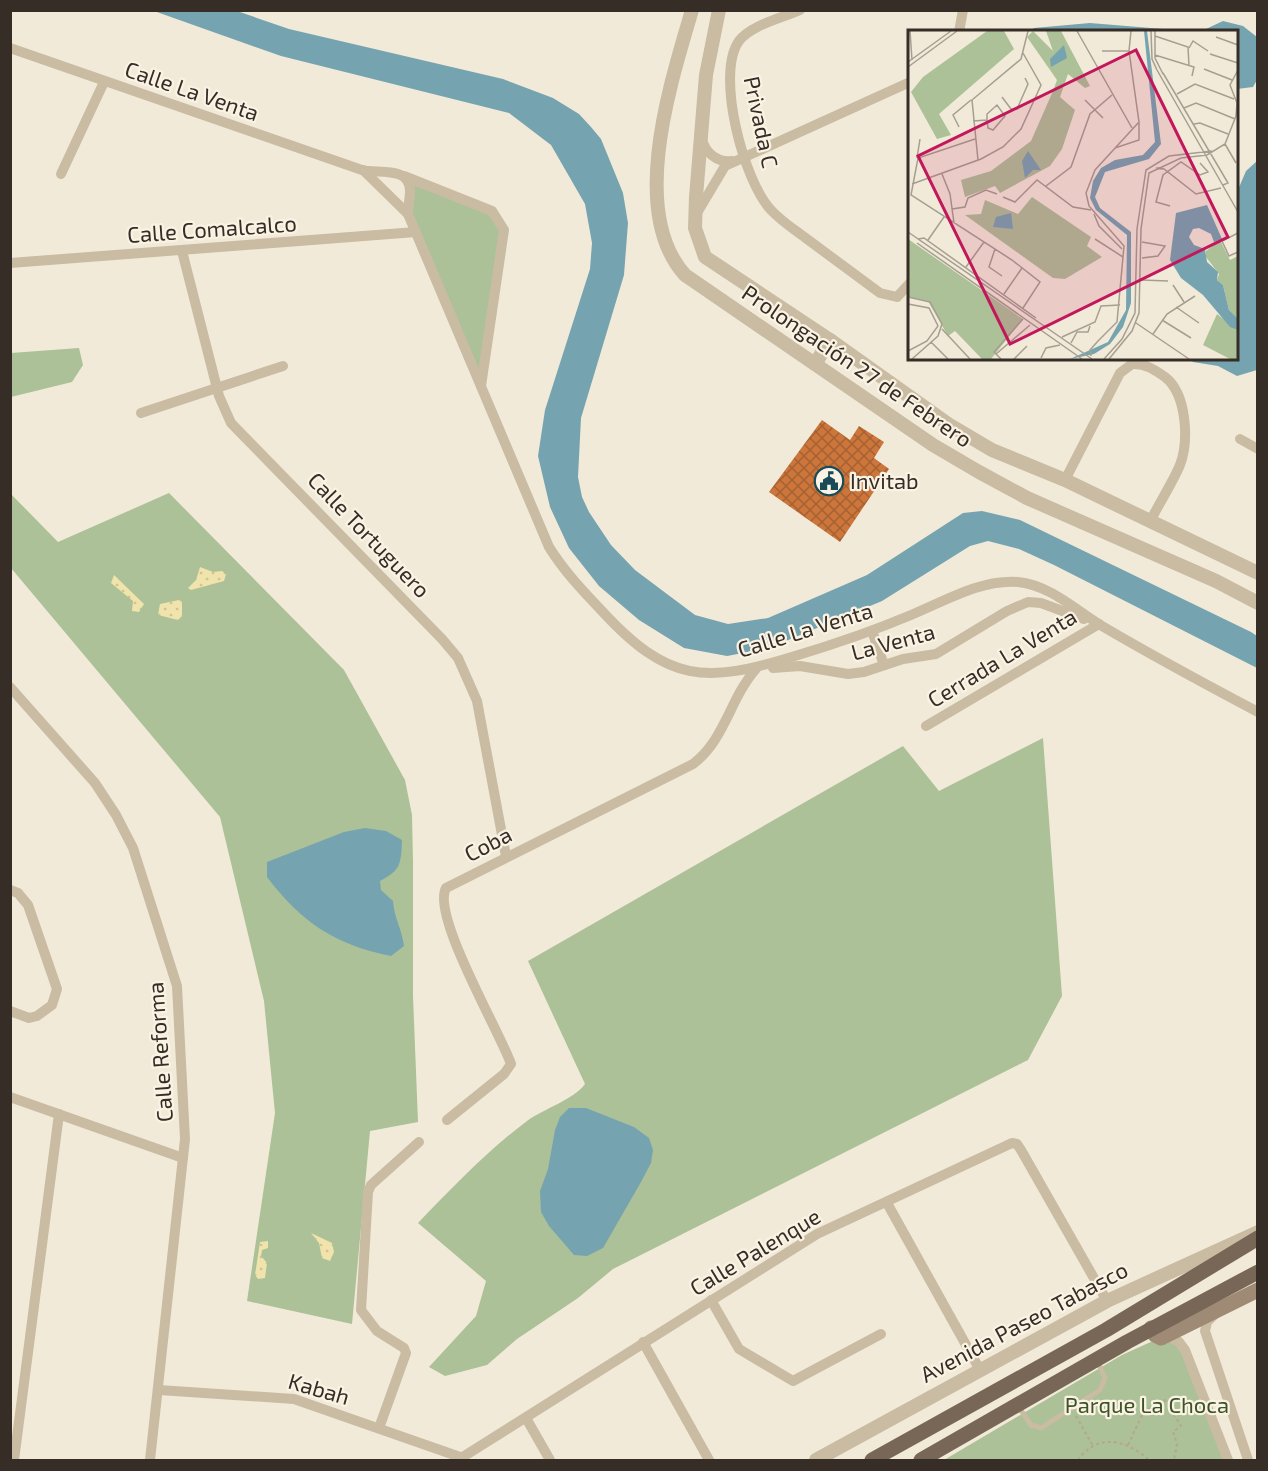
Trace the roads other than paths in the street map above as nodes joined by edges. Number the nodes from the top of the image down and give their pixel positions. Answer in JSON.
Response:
{"nodes":[{"id":1,"x":692,"y":10,"type":"edge"},
{"id":2,"x":719,"y":10,"type":"edge"},
{"id":3,"x":800,"y":10,"type":"edge"},
{"id":4,"x":963,"y":10,"type":"edge"},
{"id":5,"x":959,"y":30,"type":"edge"},
{"id":6,"x":10,"y":48,"type":"edge"},
{"id":7,"x":104,"y":82,"type":"junction"},
{"id":8,"x":908,"y":82,"type":"edge"},
{"id":9,"x":701,"y":134,"type":"junction"},
{"id":10,"x":740,"y":159,"type":"junction"},
{"id":11,"x":362,"y":170,"type":"junction"},
{"id":12,"x":61,"y":174,"type":"dead end"},
{"id":13,"x":401,"y":175,"type":"junction"},
{"id":14,"x":408,"y":214,"type":"junction"},
{"id":15,"x":695,"y":216,"type":"junction"},
{"id":16,"x":416,"y":232,"type":"junction"},
{"id":17,"x":182,"y":251,"type":"junction"},
{"id":18,"x":10,"y":263,"type":"edge"},
{"id":19,"x":908,"y":284,"type":"edge"},
{"id":20,"x":830,"y":340,"type":"junction"},
{"id":21,"x":815,"y":364,"type":"junction"},
{"id":22,"x":283,"y":366,"type":"dead end"},
{"id":23,"x":481,"y":386,"type":"junction"},
{"id":24,"x":217,"y":387,"type":"junction"},
{"id":25,"x":141,"y":413,"type":"dead end"},
{"id":26,"x":1240,"y":439,"type":"dead end"},
{"id":27,"x":1257,"y":449,"type":"edge"},
{"id":28,"x":992,"y":450,"type":"junction"},
{"id":29,"x":979,"y":472,"type":"junction"},
{"id":30,"x":1065,"y":480,"type":"junction"},
{"id":31,"x":1149,"y":522,"type":"junction"},
{"id":32,"x":1257,"y":573,"type":"edge"},
{"id":33,"x":1257,"y":603,"type":"edge"},
{"id":34,"x":1099,"y":624,"type":"junction"},
{"id":35,"x":873,"y":631,"type":"junction"},
{"id":36,"x":884,"y":665,"type":"junction"},
{"id":37,"x":756,"y":669,"type":"junction"},
{"id":38,"x":10,"y":687,"type":"edge"},
{"id":39,"x":14,"y":700,"type":"edge"},
{"id":40,"x":1257,"y":712,"type":"edge"},
{"id":41,"x":926,"y":726,"type":"dead end"},
{"id":42,"x":506,"y":856,"type":"junction"},
{"id":43,"x":10,"y":890,"type":"edge"},
{"id":44,"x":10,"y":1011,"type":"edge"},
{"id":45,"x":10,"y":1097,"type":"edge"},
{"id":46,"x":59,"y":1114,"type":"junction"},
{"id":47,"x":447,"y":1120,"type":"dead end"},
{"id":48,"x":419,"y":1142,"type":"dead end"},
{"id":49,"x":183,"y":1158,"type":"junction"},
{"id":50,"x":887,"y":1203,"type":"junction"},
{"id":51,"x":1257,"y":1232,"type":"edge"},
{"id":52,"x":1257,"y":1238,"type":"edge"},
{"id":53,"x":1257,"y":1272,"type":"edge"},
{"id":54,"x":1257,"y":1290,"type":"edge"},
{"id":55,"x":711,"y":1300,"type":"junction"},
{"id":56,"x":1107,"y":1301,"type":"junction"},
{"id":57,"x":1143,"y":1308,"type":"junction"},
{"id":58,"x":1219,"y":1310,"type":"junction"},
{"id":59,"x":1151,"y":1328,"type":"junction"},
{"id":60,"x":881,"y":1334,"type":"dead end"},
{"id":61,"x":1166,"y":1335,"type":"junction"},
{"id":62,"x":644,"y":1342,"type":"junction"},
{"id":63,"x":1096,"y":1359,"type":"junction"},
{"id":64,"x":980,"y":1370,"type":"junction"},
{"id":65,"x":159,"y":1390,"type":"junction"},
{"id":66,"x":1017,"y":1405,"type":"junction"},
{"id":67,"x":526,"y":1418,"type":"junction"},
{"id":68,"x":379,"y":1428,"type":"junction"},
{"id":69,"x":461,"y":1459,"type":"edge"},
{"id":70,"x":14,"y":1461,"type":"edge"},
{"id":71,"x":150,"y":1461,"type":"edge"},
{"id":72,"x":550,"y":1461,"type":"edge"},
{"id":73,"x":709,"y":1461,"type":"edge"},
{"id":74,"x":816,"y":1461,"type":"edge"},
{"id":75,"x":873,"y":1461,"type":"edge"},
{"id":76,"x":921,"y":1461,"type":"edge"},
{"id":77,"x":1228,"y":1461,"type":"edge"},
{"id":78,"x":1248,"y":1461,"type":"edge"}],
"edges":[{"from":1,"to":21,"type":"street","name":"Prolongación 27 de Febrero"},
{"from":2,"to":9,"type":"street","name":"Prolongación 27 de Febrero"},
{"from":3,"to":10,"type":"street","name":"Privada C"},
{"from":4,"to":5,"type":"street"},
{"from":6,"to":7,"type":"street","name":"Calle La Venta"},
{"from":7,"to":11,"type":"street","name":"Calle La Venta"},
{"from":7,"to":12,"type":"street"},
{"from":8,"to":10,"type":"street"},
{"from":9,"to":10,"type":"street"},
{"from":9,"to":15,"type":"street","name":"Prolongación 27 de Febrero"},
{"from":10,"to":15,"type":"street"},
{"from":10,"to":19,"type":"street","name":"Privada C"},
{"from":11,"to":13,"type":"street","name":"Calle La Venta"},
{"from":11,"to":14,"type":"street","name":"Calle La Venta"},
{"from":13,"to":14,"type":"street","name":"Calle La Venta"},
{"from":13,"to":23,"type":"street","name":"Calle La Venta"},
{"from":14,"to":16,"type":"street","name":"Calle La Venta"},
{"from":15,"to":20,"type":"street","name":"Prolongación 27 de Febrero"},
{"from":16,"to":17,"type":"street","name":"Calle Comalcalco"},
{"from":16,"to":23,"type":"street","name":"Calle La Venta"},
{"from":17,"to":18,"type":"street","name":"Calle Comalcalco"},
{"from":17,"to":24,"type":"street","name":"Calle Tortuguero"},
{"from":20,"to":21,"type":"street"},
{"from":20,"to":28,"type":"street","name":"Prolongación 27 de Febrero"},
{"from":21,"to":29,"type":"street","name":"Prolongación 27 de Febrero"},
{"from":22,"to":24,"type":"street"},
{"from":23,"to":37,"type":"street","name":"Calle La Venta"},
{"from":24,"to":25,"type":"street"},
{"from":24,"to":42,"type":"street","name":"Calle Tortuguero"},
{"from":26,"to":27,"type":"street"},
{"from":28,"to":29,"type":"street"},
{"from":28,"to":30,"type":"street","name":"Prolongación 27 de Febrero"},
{"from":29,"to":33,"type":"street","name":"Prolongación 27 de Febrero"},
{"from":30,"to":31,"type":"street","name":"Prolongación 27 de Febrero"},
{"from":30,"to":31,"type":"street"},
{"from":31,"to":32,"type":"street","name":"Prolongación 27 de Febrero"},
{"from":34,"to":35,"type":"street","name":"Calle La Venta"},
{"from":34,"to":36,"type":"street","name":"La Venta"},
{"from":34,"to":40,"type":"street","name":"Calle La Venta"},
{"from":34,"to":41,"type":"street","name":"Cerrada La Venta"},
{"from":35,"to":36,"type":"street"},
{"from":35,"to":37,"type":"street","name":"Calle La Venta"},
{"from":36,"to":37,"type":"street","name":"La Venta"},
{"from":37,"to":42,"type":"street","name":"Coba"},
{"from":38,"to":39,"type":"street","name":"Calle Reforma"},
{"from":39,"to":49,"type":"street","name":"Calle Reforma"},
{"from":42,"to":47,"type":"street","name":"Coba"},
{"from":43,"to":44,"type":"street"},
{"from":45,"to":46,"type":"street"},
{"from":46,"to":49,"type":"street"},
{"from":46,"to":70,"type":"street"},
{"from":48,"to":68,"type":"street"},
{"from":49,"to":65,"type":"street","name":"Calle Reforma"},
{"from":50,"to":55,"type":"street","name":"Calle Palenque"},
{"from":50,"to":56,"type":"street","name":"Calle Palenque"},
{"from":50,"to":64,"type":"street"},
{"from":51,"to":56,"type":"street","name":"Avenida Paseo Tabasco"},
{"from":52,"to":57,"type":"main road","name":"Avenida Paseo Tabasco"},
{"from":53,"to":59,"type":"main road"},
{"from":54,"to":58,"type":"main road"},
{"from":55,"to":60,"type":"street"},
{"from":55,"to":62,"type":"street","name":"Calle Palenque"},
{"from":56,"to":64,"type":"street","name":"Avenida Paseo Tabasco"},
{"from":57,"to":59,"type":"main road"},
{"from":57,"to":75,"type":"main road","name":"Avenida Paseo Tabasco"},
{"from":58,"to":61,"type":"main road"},
{"from":58,"to":78,"type":"street"},
{"from":59,"to":61,"type":"main road"},
{"from":59,"to":63,"type":"main road"},
{"from":61,"to":77,"type":"street"},
{"from":62,"to":67,"type":"street","name":"Calle Palenque"},
{"from":62,"to":73,"type":"street"},
{"from":63,"to":66,"type":"main road"},
{"from":63,"to":66,"type":"lane"},
{"from":64,"to":74,"type":"street","name":"Avenida Paseo Tabasco"},
{"from":65,"to":68,"type":"street","name":"Kabah"},
{"from":65,"to":71,"type":"street","name":"Calle Reforma"},
{"from":66,"to":76,"type":"main road"},
{"from":67,"to":69,"type":"street","name":"Calle Palenque"},
{"from":67,"to":72,"type":"street"},
{"from":68,"to":69,"type":"street","name":"Kabah"}]}
